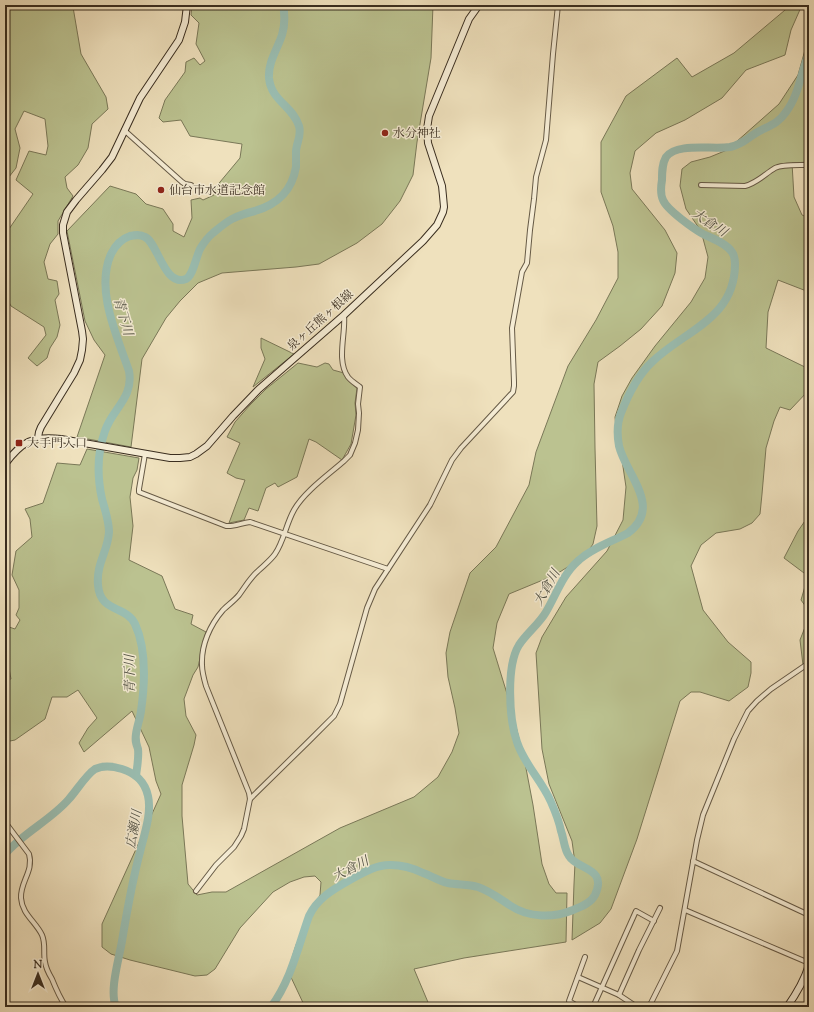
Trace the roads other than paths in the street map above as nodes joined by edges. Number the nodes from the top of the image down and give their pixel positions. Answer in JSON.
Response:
{"nodes":[{"id":1,"x":187,"y":5,"type":"edge"},
{"id":2,"x":479,"y":5,"type":"edge"},
{"id":3,"x":558,"y":5,"type":"edge"},
{"id":4,"x":124,"y":130,"type":"junction"},
{"id":5,"x":809,"y":165,"type":"edge"},
{"id":6,"x":191,"y":185,"type":"dead end"},
{"id":7,"x":701,"y":185,"type":"dead end"},
{"id":8,"x":344,"y":315,"type":"junction"},
{"id":9,"x":38,"y":438,"type":"junction"},
{"id":10,"x":145,"y":454,"type":"junction"},
{"id":11,"x":5,"y":464,"type":"edge"},
{"id":12,"x":284,"y":534,"type":"junction"},
{"id":13,"x":388,"y":569,"type":"junction"},
{"id":14,"x":809,"y":663,"type":"edge"},
{"id":15,"x":250,"y":799,"type":"junction"},
{"id":16,"x":5,"y":822,"type":"edge"},
{"id":17,"x":693,"y":861,"type":"junction"},
{"id":18,"x":196,"y":891,"type":"dead end"},
{"id":19,"x":660,"y":908,"type":"dead end"},
{"id":20,"x":685,"y":910,"type":"junction"},
{"id":21,"x":809,"y":915,"type":"edge"},
{"id":22,"x":654,"y":921,"type":"junction"},
{"id":23,"x":585,"y":957,"type":"dead end"},
{"id":24,"x":809,"y":964,"type":"edge"},
{"id":25,"x":578,"y":977,"type":"junction"},
{"id":26,"x":602,"y":988,"type":"junction"},
{"id":27,"x":619,"y":995,"type":"junction"},
{"id":28,"x":66,"y":1007,"type":"edge"},
{"id":29,"x":579,"y":1007,"type":"edge"},
{"id":30,"x":593,"y":1007,"type":"edge"},
{"id":31,"x":637,"y":1007,"type":"edge"},
{"id":32,"x":649,"y":1007,"type":"edge"},
{"id":33,"x":787,"y":1007,"type":"edge"}],
"edges":[{"from":1,"to":4,"type":"main road"},
{"from":2,"to":8,"type":"main road","name":"泉ヶ丘熊ヶ根線"},
{"from":3,"to":13,"type":"street"},
{"from":4,"to":6,"type":"street"},
{"from":4,"to":9,"type":"main road"},
{"from":5,"to":7,"type":"street"},
{"from":8,"to":10,"type":"main road","name":"泉ヶ丘熊ヶ根線"},
{"from":8,"to":12,"type":"street"},
{"from":9,"to":10,"type":"main road","name":"泉ヶ丘熊ヶ根線"},
{"from":9,"to":11,"type":"main road","name":"泉ヶ丘熊ヶ根線"},
{"from":10,"to":12,"type":"street"},
{"from":12,"to":13,"type":"street"},
{"from":12,"to":15,"type":"street"},
{"from":13,"to":15,"type":"street"},
{"from":14,"to":17,"type":"street"},
{"from":15,"to":18,"type":"street"},
{"from":16,"to":28,"type":"street"},
{"from":17,"to":20,"type":"street"},
{"from":17,"to":21,"type":"street"},
{"from":19,"to":22,"type":"street"},
{"from":20,"to":24,"type":"street"},
{"from":20,"to":32,"type":"street"},
{"from":22,"to":26,"type":"street"},
{"from":22,"to":27,"type":"street"},
{"from":23,"to":25,"type":"street"},
{"from":24,"to":33,"type":"main road"},
{"from":25,"to":26,"type":"street"},
{"from":25,"to":29,"type":"street"},
{"from":26,"to":27,"type":"street"},
{"from":26,"to":30,"type":"street"},
{"from":27,"to":31,"type":"street"}]}
